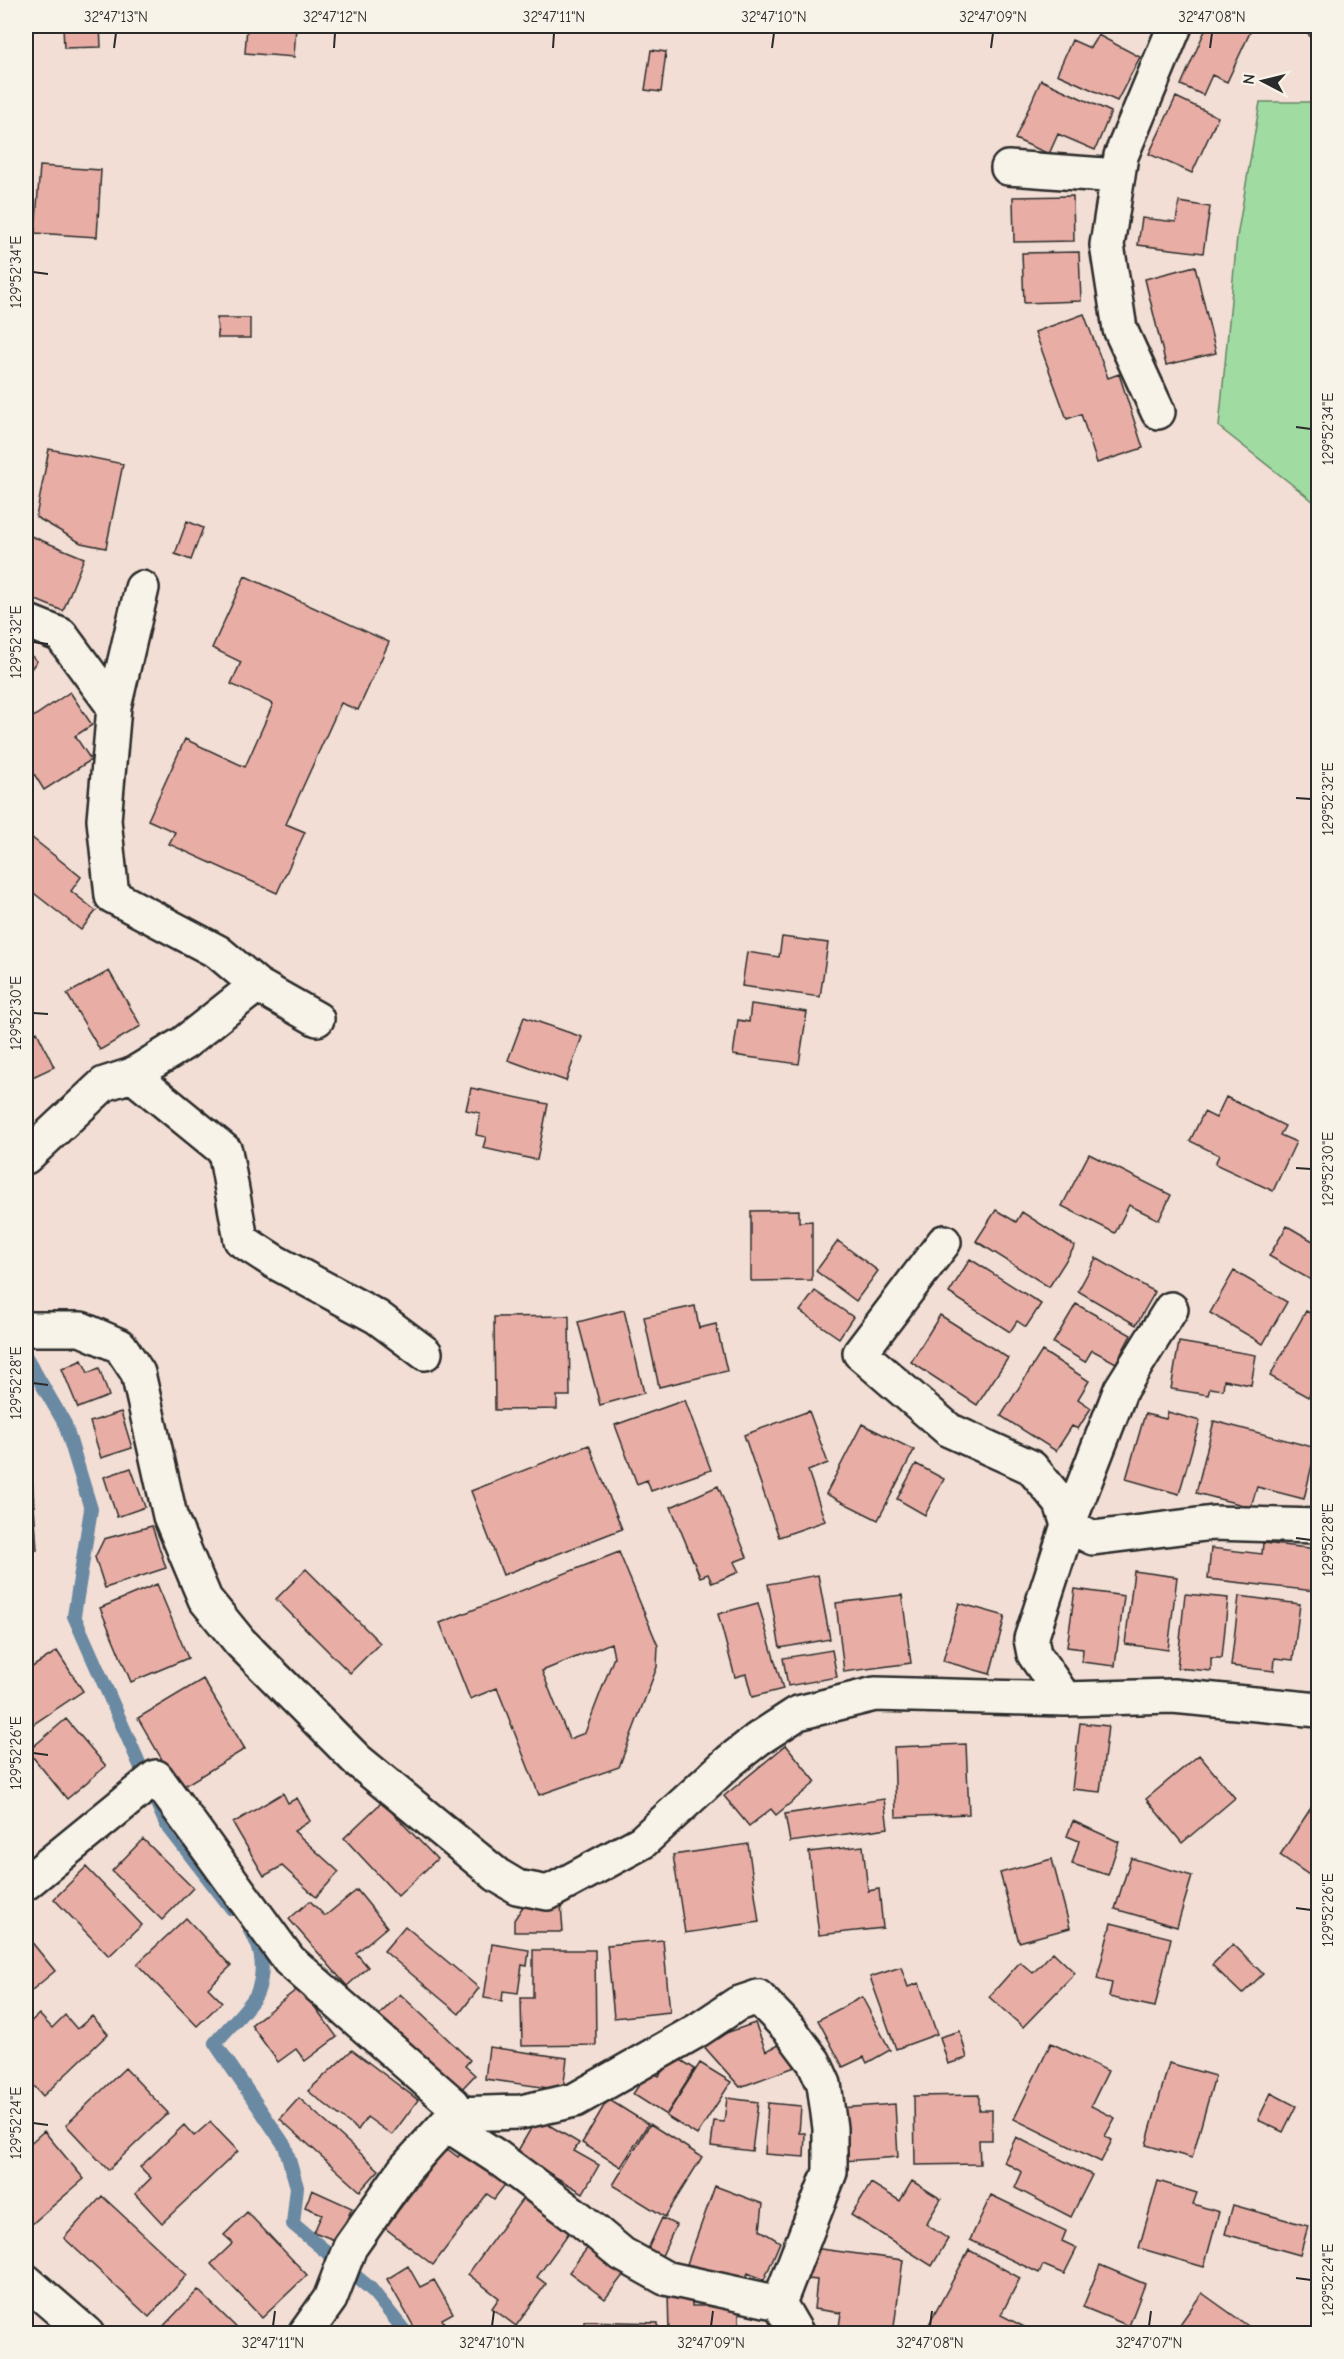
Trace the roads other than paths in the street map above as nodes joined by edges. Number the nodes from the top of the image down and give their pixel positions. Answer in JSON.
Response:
{"nodes":[{"id":1,"x":1175,"y":26,"type":"edge"},
{"id":2,"x":1008,"y":168,"type":"dead end"},
{"id":3,"x":1118,"y":176,"type":"junction"},
{"id":4,"x":1158,"y":412,"type":"dead end"},
{"id":5,"x":142,"y":588,"type":"dead end"},
{"id":6,"x":26,"y":621,"type":"edge"},
{"id":7,"x":114,"y":707,"type":"junction"},
{"id":8,"x":257,"y":985,"type":"junction"},
{"id":9,"x":316,"y":1019,"type":"dead end"},
{"id":10,"x":132,"y":1075,"type":"junction"},
{"id":11,"x":26,"y":1157,"type":"edge"},
{"id":12,"x":944,"y":1242,"type":"dead end"},
{"id":13,"x":1172,"y":1309,"type":"dead end"},
{"id":14,"x":26,"y":1329,"type":"edge"},
{"id":15,"x":425,"y":1353,"type":"dead end"},
{"id":16,"x":1068,"y":1526,"type":"junction"},
{"id":17,"x":1318,"y":1526,"type":"edge"},
{"id":18,"x":1065,"y":1699,"type":"junction"},
{"id":19,"x":1318,"y":1710,"type":"edge"},
{"id":20,"x":26,"y":1883,"type":"edge"},
{"id":21,"x":455,"y":2114,"type":"junction"},
{"id":22,"x":26,"y":2281,"type":"edge"},
{"id":23,"x":779,"y":2303,"type":"junction"},
{"id":24,"x":87,"y":2334,"type":"edge"},
{"id":25,"x":305,"y":2334,"type":"edge"},
{"id":26,"x":797,"y":2334,"type":"edge"}],
"edges":[{"from":1,"to":3,"type":"street"},
{"from":2,"to":3,"type":"street"},
{"from":3,"to":4,"type":"street"},
{"from":5,"to":7,"type":"street"},
{"from":6,"to":7,"type":"street"},
{"from":7,"to":8,"type":"street"},
{"from":8,"to":9,"type":"street"},
{"from":8,"to":10,"type":"street"},
{"from":10,"to":11,"type":"street"},
{"from":10,"to":15,"type":"street"},
{"from":12,"to":16,"type":"street"},
{"from":13,"to":16,"type":"street"},
{"from":14,"to":18,"type":"street"},
{"from":16,"to":17,"type":"street"},
{"from":16,"to":18,"type":"street"},
{"from":18,"to":19,"type":"street"},
{"from":20,"to":21,"type":"street"},
{"from":21,"to":23,"type":"street"},
{"from":21,"to":23,"type":"street"},
{"from":21,"to":25,"type":"street"},
{"from":22,"to":24,"type":"street"},
{"from":23,"to":26,"type":"street"}]}
